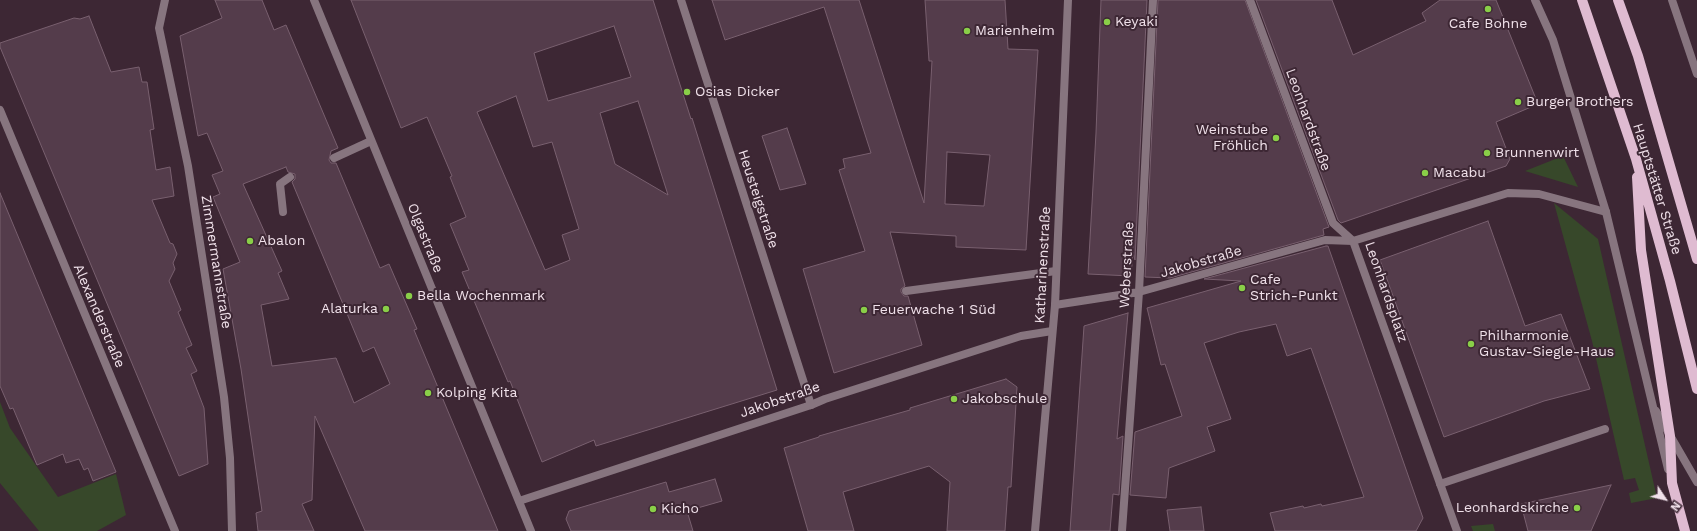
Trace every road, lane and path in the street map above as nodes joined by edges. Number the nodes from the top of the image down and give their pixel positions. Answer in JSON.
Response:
{"nodes":[{"id":1,"x":165,"y":0,"type":"edge"},
{"id":2,"x":314,"y":0,"type":"edge"},
{"id":3,"x":681,"y":0,"type":"edge"},
{"id":4,"x":1068,"y":0,"type":"edge"},
{"id":5,"x":1153,"y":0,"type":"edge"},
{"id":6,"x":1250,"y":0,"type":"edge"},
{"id":7,"x":1535,"y":0,"type":"edge"},
{"id":8,"x":1582,"y":0,"type":"edge"},
{"id":9,"x":1618,"y":0,"type":"edge"},
{"id":10,"x":1672,"y":0,"type":"edge"},
{"id":11,"x":1697,"y":74,"type":"edge"},
{"id":12,"x":0,"y":110,"type":"edge"},
{"id":13,"x":371,"y":141,"type":"junction"},
{"id":14,"x":334,"y":158,"type":"dead end"},
{"id":15,"x":1636,"y":159,"type":"junction"},
{"id":16,"x":290,"y":177,"type":"dead end"},
{"id":17,"x":283,"y":212,"type":"dead end"},
{"id":18,"x":1606,"y":212,"type":"junction"},
{"id":19,"x":1353,"y":241,"type":"junction"},
{"id":20,"x":1697,"y":260,"type":"edge"},
{"id":21,"x":1056,"y":271,"type":"junction"},
{"id":22,"x":906,"y":292,"type":"dead end"},
{"id":23,"x":1139,"y":292,"type":"junction"},
{"id":24,"x":1055,"y":305,"type":"junction"},
{"id":25,"x":1052,"y":331,"type":"junction"},
{"id":26,"x":1697,"y":389,"type":"edge"},
{"id":27,"x":1650,"y":400,"type":"junction"},
{"id":28,"x":811,"y":405,"type":"junction"},
{"id":29,"x":1605,"y":429,"type":"dead end"},
{"id":30,"x":1670,"y":436,"type":"junction"},
{"id":31,"x":1697,"y":482,"type":"edge"},
{"id":32,"x":1672,"y":483,"type":"junction"},
{"id":33,"x":1440,"y":484,"type":"junction"},
{"id":34,"x":519,"y":501,"type":"junction"},
{"id":35,"x":175,"y":531,"type":"edge"},
{"id":36,"x":232,"y":531,"type":"edge"},
{"id":37,"x":531,"y":531,"type":"edge"},
{"id":38,"x":1035,"y":531,"type":"edge"},
{"id":39,"x":1122,"y":531,"type":"edge"},
{"id":40,"x":1457,"y":531,"type":"edge"},
{"id":41,"x":1685,"y":531,"type":"edge"}],
"edges":[{"from":1,"to":36,"type":"street","name":"Zimmermannstraße"},
{"from":2,"to":13,"type":"street","name":"Olgastraße"},
{"from":3,"to":28,"type":"street","name":"Heusteigstraße"},
{"from":4,"to":21,"type":"street","name":"Katharinenstraße"},
{"from":5,"to":23,"type":"street","name":"Weberstraße"},
{"from":6,"to":19,"type":"street","name":"Leonhardstraße"},
{"from":7,"to":18,"type":"street"},
{"from":8,"to":15,"type":"main road","name":"Hauptstätter Straße"},
{"from":9,"to":20,"type":"main road","name":"Hauptstätter Straße"},
{"from":10,"to":11,"type":"street"},
{"from":12,"to":35,"type":"street","name":"Alexanderstraße"},
{"from":13,"to":14,"type":"street"},
{"from":13,"to":34,"type":"street","name":"Olgastraße"},
{"from":15,"to":26,"type":"main road","name":"Hauptstätter Straße"},
{"from":15,"to":30,"type":"main road"},
{"from":16,"to":17,"type":"street"},
{"from":18,"to":19,"type":"street","name":"Leonhardsplatz"},
{"from":18,"to":27,"type":"street"},
{"from":19,"to":23,"type":"street","name":"Jakobstraße"},
{"from":19,"to":33,"type":"street","name":"Leonhardsplatz"},
{"from":21,"to":22,"type":"street"},
{"from":21,"to":24,"type":"street","name":"Katharinenstraße"},
{"from":23,"to":24,"type":"street","name":"Jakobstraße"},
{"from":23,"to":39,"type":"street","name":"Weberstraße"},
{"from":24,"to":25,"type":"street","name":"Katharinenstraße"},
{"from":25,"to":28,"type":"street","name":"Jakobstraße"},
{"from":25,"to":38,"type":"street","name":"Katharinenstraße"},
{"from":27,"to":30,"type":"street"},
{"from":27,"to":32,"type":"street"},
{"from":28,"to":34,"type":"street","name":"Jakobstraße"},
{"from":29,"to":33,"type":"street"},
{"from":30,"to":31,"type":"street"},
{"from":30,"to":32,"type":"main road"},
{"from":32,"to":41,"type":"main road"},
{"from":33,"to":40,"type":"street","name":"Leonhardsplatz"},
{"from":34,"to":37,"type":"street","name":"Olgastraße"}]}
